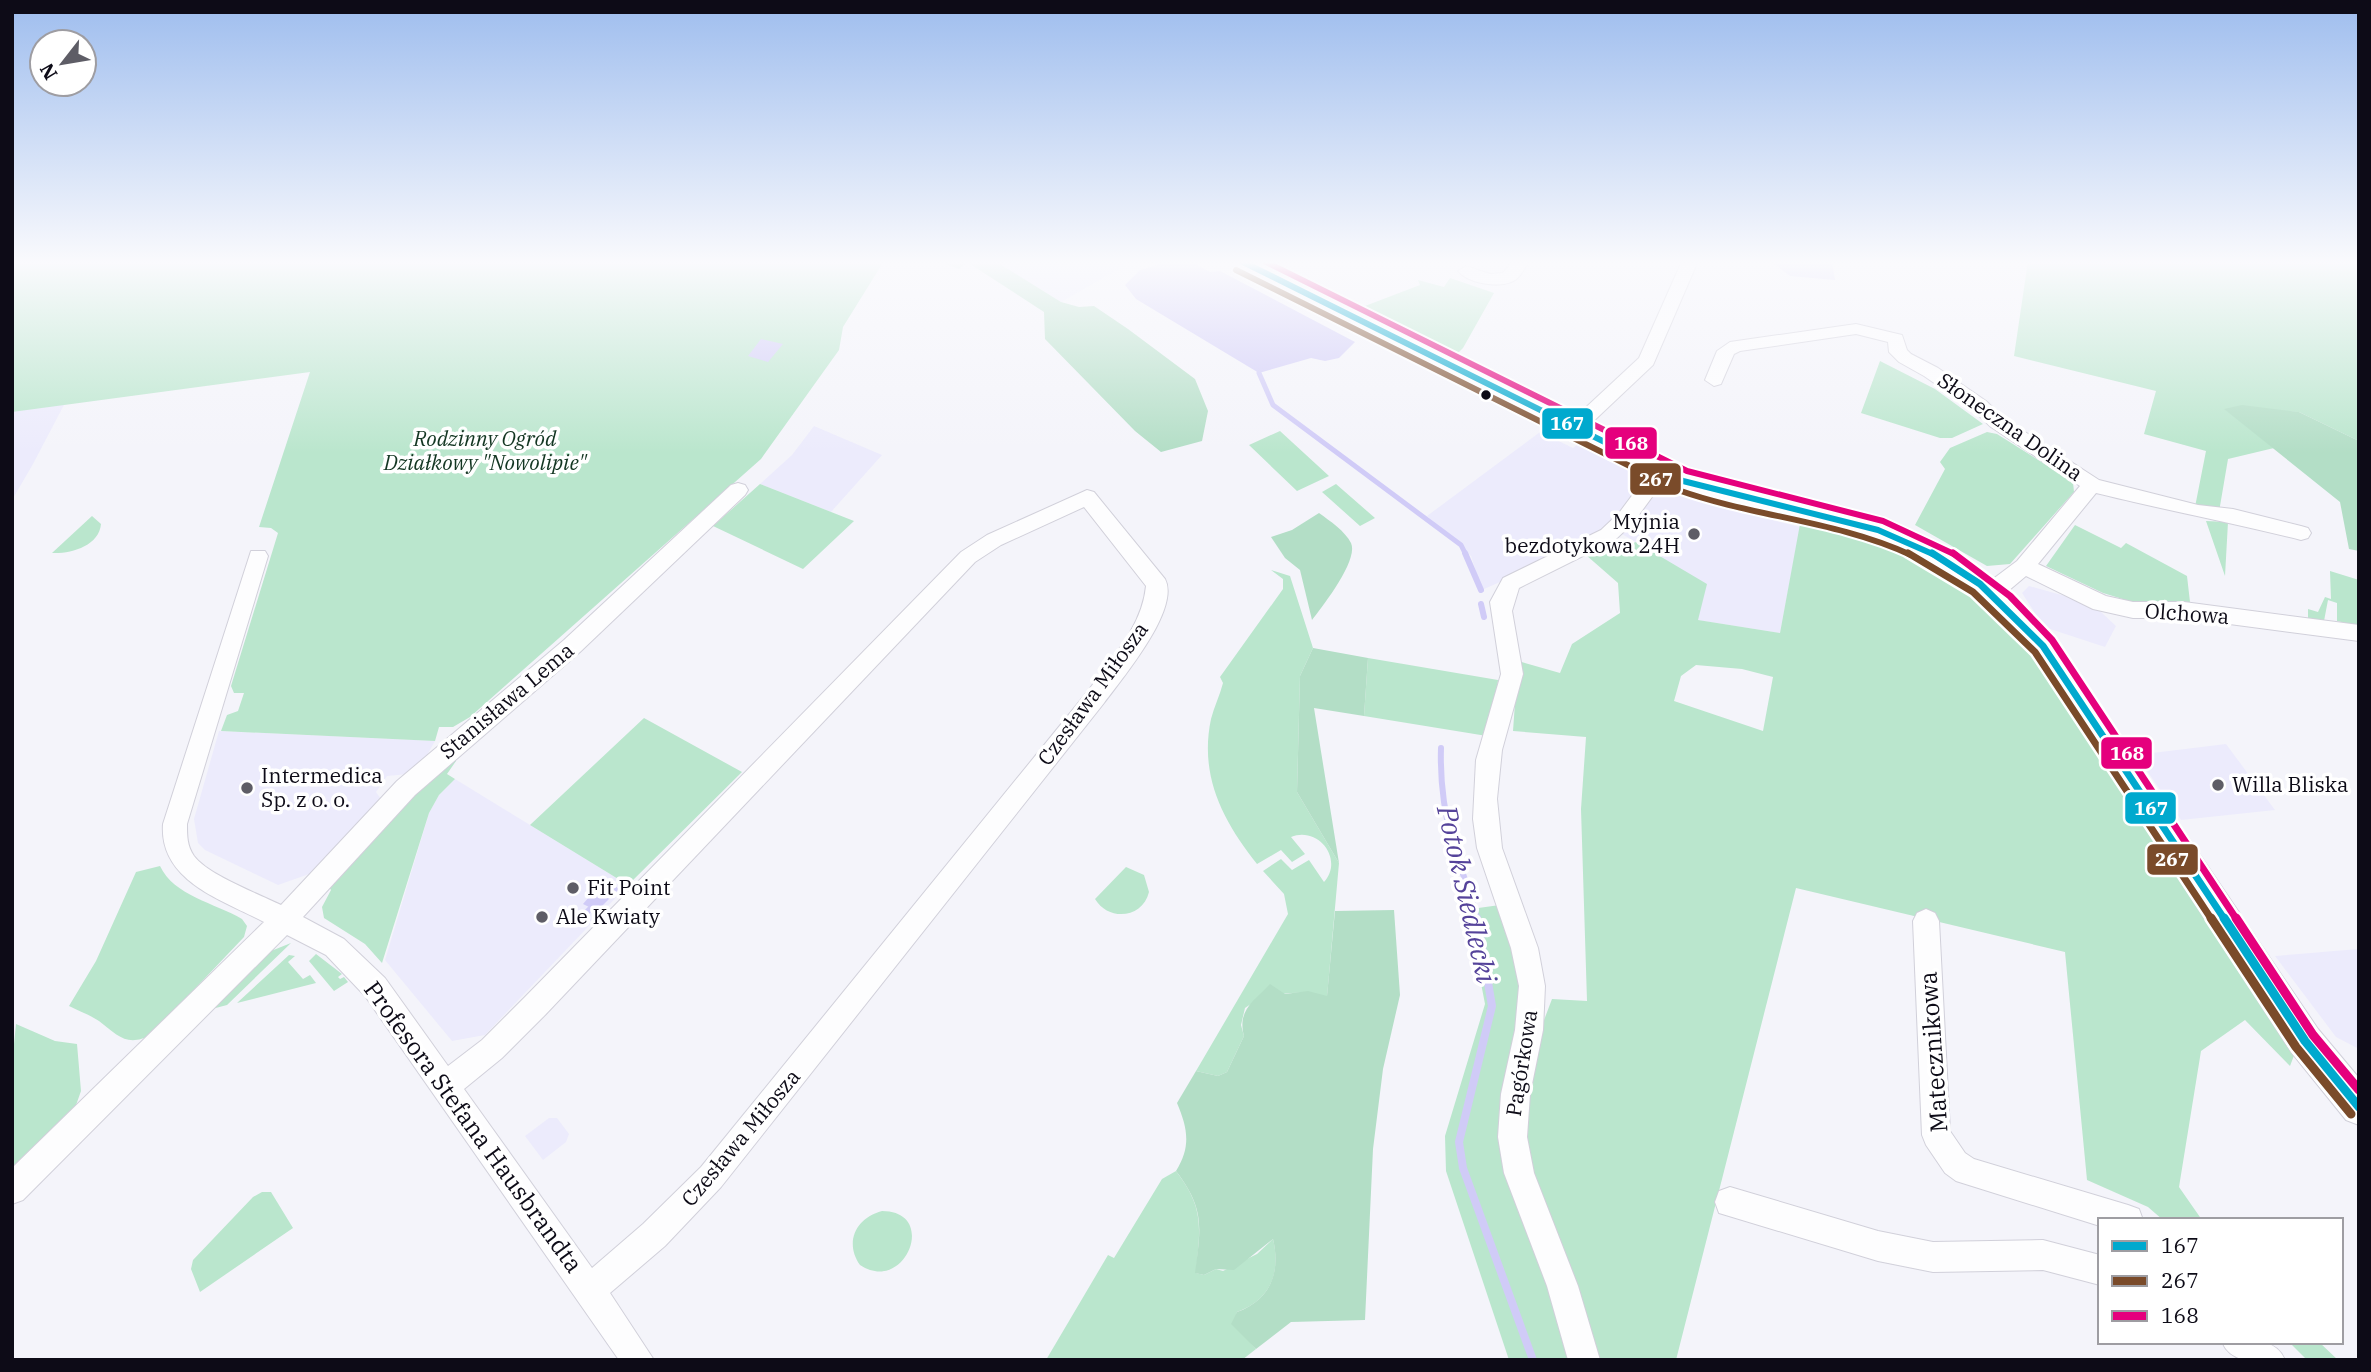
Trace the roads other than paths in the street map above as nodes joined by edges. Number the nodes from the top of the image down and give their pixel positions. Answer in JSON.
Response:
{"nodes":[{"id":1,"x":1369,"y":325,"type":"edge"},
{"id":2,"x":1662,"y":325,"type":"edge"},
{"id":3,"x":1714,"y":380,"type":"dead end"},
{"id":4,"x":1575,"y":428,"type":"junction"},
{"id":5,"x":1661,"y":471,"type":"junction"},
{"id":6,"x":2092,"y":485,"type":"junction"},
{"id":7,"x":738,"y":490,"type":"dead end"},
{"id":8,"x":2301,"y":533,"type":"dead end"},
{"id":9,"x":258,"y":556,"type":"dead end"},
{"id":10,"x":2024,"y":566,"type":"junction"},
{"id":11,"x":1993,"y":590,"type":"junction"},
{"id":12,"x":2359,"y":633,"type":"edge"},
{"id":13,"x":284,"y":920,"type":"junction"},
{"id":14,"x":1926,"y":921,"type":"dead end"},
{"id":15,"x":446,"y":1085,"type":"junction"},
{"id":16,"x":2359,"y":1107,"type":"edge"},
{"id":17,"x":12,"y":1189,"type":"edge"},
{"id":18,"x":1730,"y":1202,"type":"dead end"},
{"id":19,"x":2121,"y":1218,"type":"edge"},
{"id":20,"x":2098,"y":1269,"type":"edge"},
{"id":21,"x":590,"y":1290,"type":"junction"},
{"id":22,"x":2241,"y":1344,"type":"edge"},
{"id":23,"x":2267,"y":1344,"type":"edge"},
{"id":24,"x":638,"y":1360,"type":"edge"},
{"id":25,"x":1584,"y":1360,"type":"edge"},
{"id":26,"x":2269,"y":1360,"type":"edge"},
{"id":27,"x":2276,"y":1360,"type":"edge"}],
"edges":[{"from":1,"to":4,"type":"street"},
{"from":2,"to":4,"type":"street"},
{"from":3,"to":6,"type":"street","name":"Słoneczna Dolina"},
{"from":4,"to":5,"type":"street"},
{"from":5,"to":11,"type":"street"},
{"from":5,"to":25,"type":"street","name":"Pagórkowa"},
{"from":6,"to":8,"type":"street","name":"Słoneczna Dolina"},
{"from":6,"to":10,"type":"street","name":"Słoneczna Dolina"},
{"from":7,"to":13,"type":"street","name":"Stanisława Lema"},
{"from":9,"to":13,"type":"street"},
{"from":10,"to":11,"type":"street","name":"Słoneczna Dolina"},
{"from":10,"to":12,"type":"street","name":"Olchowa"},
{"from":11,"to":16,"type":"street"},
{"from":13,"to":15,"type":"street","name":"Profesora Stefana Hausbrandta"},
{"from":13,"to":17,"type":"street","name":"Stanisława Lema"},
{"from":14,"to":19,"type":"street","name":"Matecznikowa"},
{"from":15,"to":21,"type":"street","name":"Profesora Stefana Hausbrandta"},
{"from":15,"to":21,"type":"street","name":"Czesława Miłosza"},
{"from":18,"to":20,"type":"street"},
{"from":21,"to":24,"type":"street","name":"Profesora Stefana Hausbrandta"},
{"from":22,"to":26,"type":"street"},
{"from":23,"to":27,"type":"street"}]}
